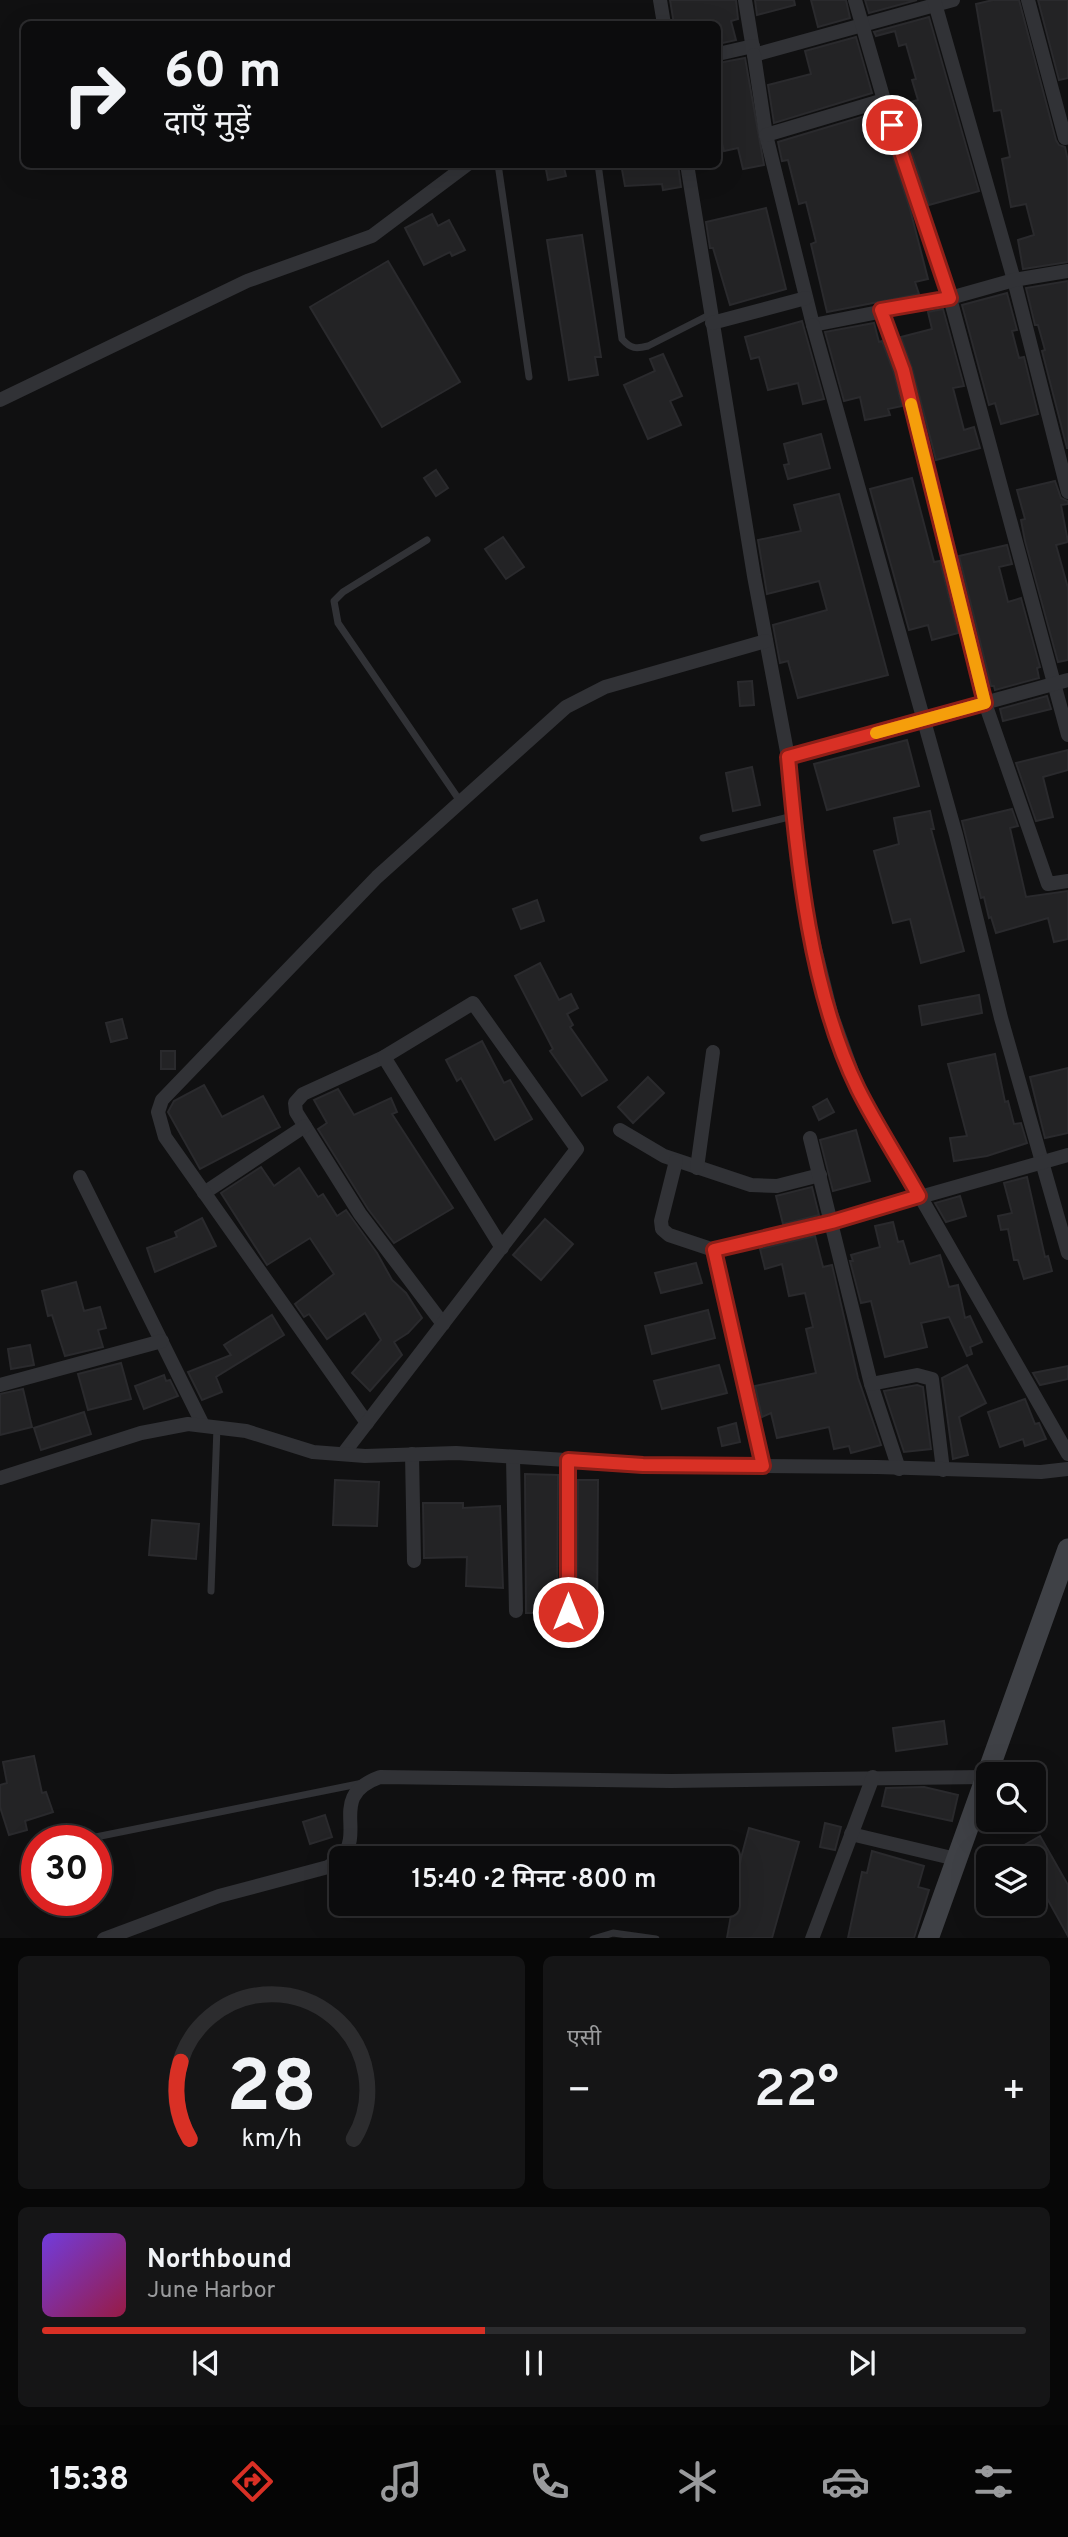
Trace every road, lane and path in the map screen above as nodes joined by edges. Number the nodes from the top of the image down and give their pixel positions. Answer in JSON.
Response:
{"nodes":[{"id":1,"x":660,"y":0,"type":"edge"},
{"id":2,"x":745,"y":0,"type":"edge"},
{"id":3,"x":855,"y":0,"type":"edge"},
{"id":4,"x":953,"y":0,"type":"edge"},
{"id":5,"x":1028,"y":0,"type":"edge"},
{"id":6,"x":934,"y":3,"type":"edge"},
{"id":7,"x":664,"y":21,"type":"edge"},
{"id":8,"x":863,"y":25,"type":"junction"},
{"id":9,"x":754,"y":51,"type":"junction"},
{"id":10,"x":721,"y":54,"type":"edge"},
{"id":11,"x":884,"y":100,"type":"junction"},
{"id":12,"x":766,"y":135,"type":"junction"},
{"id":13,"x":1068,"y":137,"type":"edge"},
{"id":14,"x":463,"y":168,"type":"edge"},
{"id":15,"x":499,"y":168,"type":"edge"},
{"id":16,"x":599,"y":168,"type":"edge"},
{"id":17,"x":688,"y":168,"type":"edge"},
{"id":18,"x":1068,"y":271,"type":"edge"},
{"id":19,"x":1014,"y":280,"type":"junction"},
{"id":20,"x":806,"y":298,"type":"junction"},
{"id":21,"x":950,"y":298,"type":"junction"},
{"id":22,"x":881,"y":310,"type":"junction"},
{"id":23,"x":712,"y":318,"type":"junction"},
{"id":24,"x":813,"y":325,"type":"junction"},
{"id":25,"x":529,"y":377,"type":"dead end"},
{"id":26,"x":0,"y":400,"type":"edge"},
{"id":27,"x":1068,"y":492,"type":"edge"},
{"id":28,"x":427,"y":540,"type":"dead end"},
{"id":29,"x":766,"y":641,"type":"junction"},
{"id":30,"x":1061,"y":682,"type":"edge"},
{"id":31,"x":985,"y":703,"type":"junction"},
{"id":32,"x":923,"y":720,"type":"junction"},
{"id":33,"x":1068,"y":735,"type":"edge"},
{"id":34,"x":788,"y":757,"type":"junction"},
{"id":35,"x":460,"y":801,"type":"junction"},
{"id":36,"x":793,"y":816,"type":"junction"},
{"id":37,"x":704,"y":838,"type":"dead end"},
{"id":38,"x":1068,"y":881,"type":"edge"},
{"id":39,"x":713,"y":1052,"type":"dead end"},
{"id":40,"x":384,"y":1057,"type":"junction"},
{"id":41,"x":304,"y":1126,"type":"junction"},
{"id":42,"x":620,"y":1130,"type":"dead end"},
{"id":43,"x":810,"y":1138,"type":"dead end"},
{"id":44,"x":1068,"y":1155,"type":"edge"},
{"id":45,"x":676,"y":1161,"type":"junction"},
{"id":46,"x":1042,"y":1162,"type":"junction"},
{"id":47,"x":697,"y":1168,"type":"junction"},
{"id":48,"x":820,"y":1175,"type":"junction"},
{"id":49,"x":80,"y":1177,"type":"dead end"},
{"id":50,"x":204,"y":1193,"type":"junction"},
{"id":51,"x":919,"y":1196,"type":"junction"},
{"id":52,"x":832,"y":1222,"type":"junction"},
{"id":53,"x":502,"y":1248,"type":"junction"},
{"id":54,"x":714,"y":1250,"type":"junction"},
{"id":55,"x":1068,"y":1253,"type":"edge"},
{"id":56,"x":443,"y":1324,"type":"junction"},
{"id":57,"x":162,"y":1341,"type":"junction"},
{"id":58,"x":871,"y":1384,"type":"junction"},
{"id":59,"x":0,"y":1385,"type":"edge"},
{"id":60,"x":367,"y":1423,"type":"junction"},
{"id":61,"x":210,"y":1426,"type":"junction"},
{"id":62,"x":343,"y":1454,"type":"junction"},
{"id":63,"x":412,"y":1454,"type":"junction"},
{"id":64,"x":1068,"y":1454,"type":"edge"},
{"id":65,"x":513,"y":1457,"type":"junction"},
{"id":66,"x":568,"y":1460,"type":"junction"},
{"id":67,"x":763,"y":1466,"type":"junction"},
{"id":68,"x":899,"y":1469,"type":"junction"},
{"id":69,"x":1068,"y":1469,"type":"edge"},
{"id":70,"x":943,"y":1470,"type":"junction"},
{"id":71,"x":2,"y":1478,"type":"edge"},
{"id":72,"x":0,"y":1494,"type":"edge"},
{"id":73,"x":1068,"y":1549,"type":"edge"},
{"id":74,"x":414,"y":1561,"type":"dead end"},
{"id":75,"x":211,"y":1591,"type":"dead end"},
{"id":76,"x":516,"y":1611,"type":"dead end"},
{"id":77,"x":568,"y":1612,"type":"dead end"},
{"id":78,"x":990,"y":1762,"type":"edge"},
{"id":79,"x":873,"y":1777,"type":"junction"},
{"id":80,"x":976,"y":1777,"type":"edge"},
{"id":81,"x":363,"y":1783,"type":"junction"},
{"id":82,"x":976,"y":1803,"type":"edge"},
{"id":83,"x":112,"y":1834,"type":"edge"},
{"id":84,"x":851,"y":1834,"type":"junction"},
{"id":85,"x":956,"y":1860,"type":"junction"},
{"id":86,"x":104,"y":1938,"type":"edge"},
{"id":87,"x":593,"y":1938,"type":"edge"},
{"id":88,"x":656,"y":1938,"type":"edge"},
{"id":89,"x":812,"y":1938,"type":"edge"},
{"id":90,"x":928,"y":1938,"type":"edge"}],
"edges":[{"from":1,"to":7,"type":"street"},
{"from":2,"to":9,"type":"street"},
{"from":3,"to":8,"type":"street"},
{"from":4,"to":6,"type":"street"},
{"from":5,"to":13,"type":"street"},
{"from":6,"to":8,"type":"street"},
{"from":6,"to":19,"type":"street"},
{"from":8,"to":9,"type":"street"},
{"from":8,"to":11,"type":"street"},
{"from":9,"to":10,"type":"street"},
{"from":9,"to":12,"type":"street"},
{"from":11,"to":12,"type":"street"},
{"from":11,"to":21,"type":"street"},
{"from":12,"to":20,"type":"street"},
{"from":14,"to":26,"type":"street"},
{"from":15,"to":25,"type":"lane"},
{"from":16,"to":23,"type":"lane"},
{"from":17,"to":23,"type":"street"},
{"from":18,"to":19,"type":"street"},
{"from":19,"to":21,"type":"street"},
{"from":19,"to":27,"type":"street"},
{"from":20,"to":23,"type":"street"},
{"from":20,"to":24,"type":"street"},
{"from":21,"to":22,"type":"street"},
{"from":21,"to":30,"type":"street"},
{"from":22,"to":24,"type":"street"},
{"from":22,"to":31,"type":"street"},
{"from":23,"to":29,"type":"street"},
{"from":24,"to":32,"type":"street"},
{"from":28,"to":35,"type":"lane"},
{"from":29,"to":34,"type":"street"},
{"from":29,"to":35,"type":"street"},
{"from":30,"to":31,"type":"street"},
{"from":30,"to":33,"type":"street"},
{"from":31,"to":32,"type":"street"},
{"from":31,"to":38,"type":"street"},
{"from":32,"to":34,"type":"street"},
{"from":32,"to":46,"type":"street"},
{"from":34,"to":36,"type":"street"},
{"from":35,"to":50,"type":"street"},
{"from":36,"to":37,"type":"lane"},
{"from":36,"to":51,"type":"street"},
{"from":39,"to":47,"type":"street"},
{"from":40,"to":41,"type":"street"},
{"from":40,"to":53,"type":"street"},
{"from":40,"to":53,"type":"street"},
{"from":41,"to":50,"type":"street"},
{"from":41,"to":56,"type":"street"},
{"from":42,"to":45,"type":"street"},
{"from":43,"to":48,"type":"street"},
{"from":44,"to":46,"type":"street"},
{"from":45,"to":47,"type":"street"},
{"from":45,"to":54,"type":"street"},
{"from":46,"to":51,"type":"street"},
{"from":46,"to":55,"type":"street"},
{"from":47,"to":48,"type":"street"},
{"from":48,"to":52,"type":"street"},
{"from":49,"to":57,"type":"street"},
{"from":50,"to":60,"type":"street"},
{"from":51,"to":52,"type":"street"},
{"from":51,"to":64,"type":"street"},
{"from":52,"to":54,"type":"street"},
{"from":52,"to":58,"type":"street"},
{"from":53,"to":56,"type":"street"},
{"from":54,"to":67,"type":"street"},
{"from":56,"to":60,"type":"street"},
{"from":57,"to":59,"type":"street"},
{"from":57,"to":61,"type":"street"},
{"from":58,"to":68,"type":"street"},
{"from":58,"to":70,"type":"street"},
{"from":60,"to":62,"type":"street"},
{"from":61,"to":62,"type":"street"},
{"from":61,"to":71,"type":"street"},
{"from":61,"to":75,"type":"lane"},
{"from":62,"to":63,"type":"street"},
{"from":63,"to":65,"type":"street"},
{"from":63,"to":74,"type":"street"},
{"from":65,"to":66,"type":"street"},
{"from":65,"to":76,"type":"street"},
{"from":66,"to":67,"type":"street"},
{"from":66,"to":77,"type":"street"},
{"from":67,"to":68,"type":"street"},
{"from":68,"to":70,"type":"street"},
{"from":69,"to":70,"type":"street"},
{"from":71,"to":72,"type":"street"},
{"from":73,"to":78,"type":"main road"},
{"from":79,"to":80,"type":"street"},
{"from":79,"to":81,"type":"street"},
{"from":79,"to":84,"type":"street"},
{"from":81,"to":83,"type":"lane"},
{"from":81,"to":86,"type":"street"},
{"from":82,"to":85,"type":"main road"},
{"from":84,"to":85,"type":"street"},
{"from":84,"to":89,"type":"street"},
{"from":85,"to":90,"type":"main road"},
{"from":87,"to":88,"type":"lane"}]}
